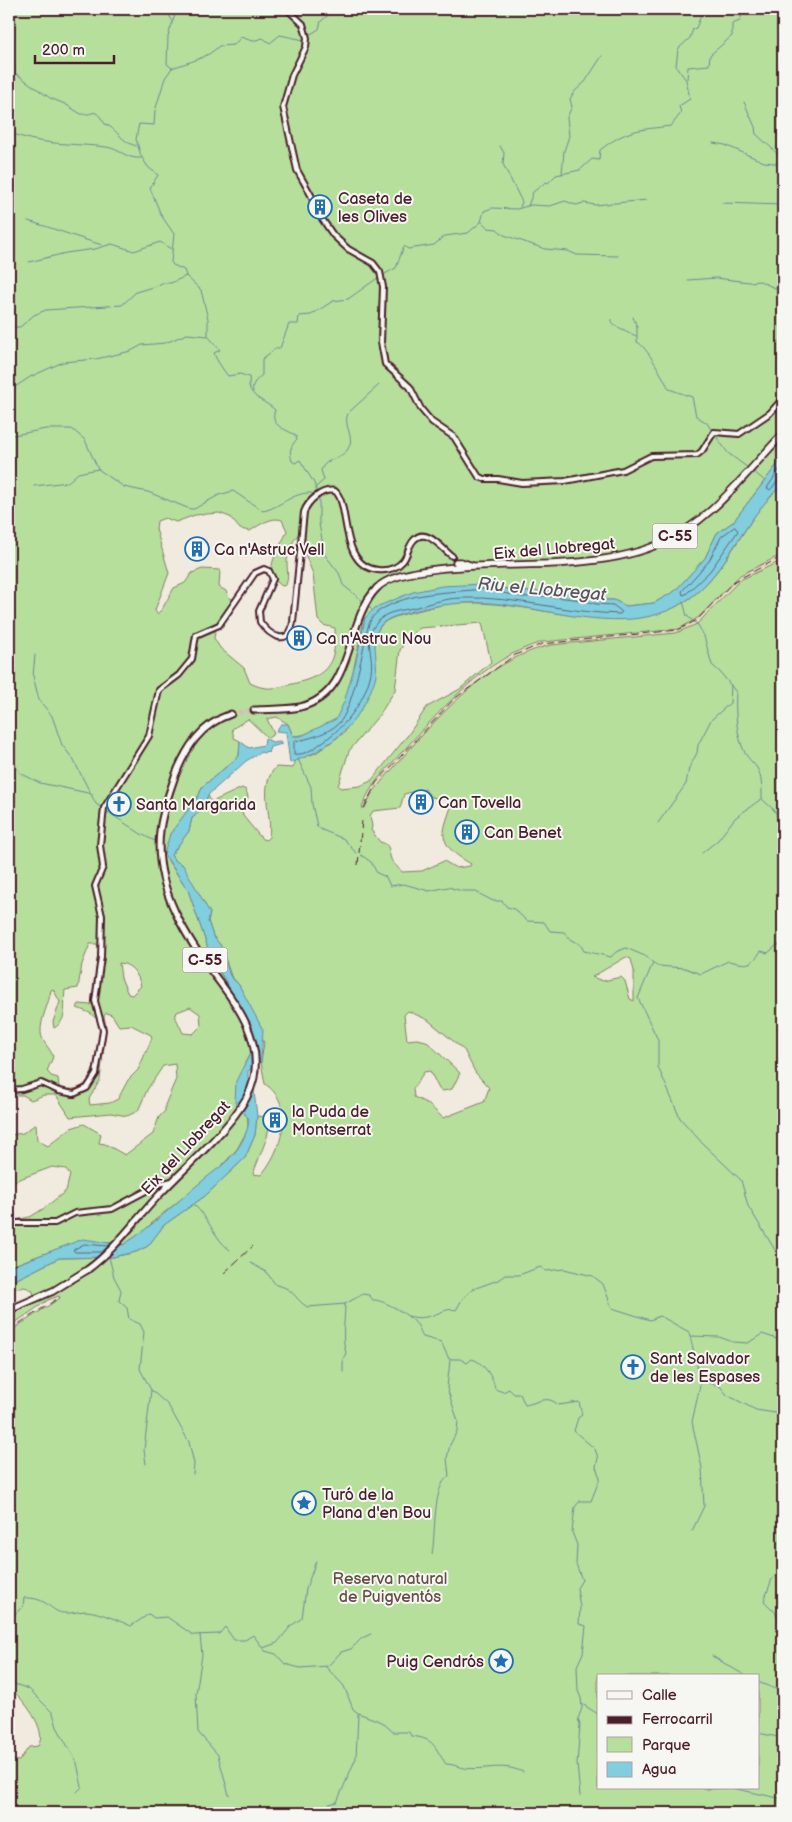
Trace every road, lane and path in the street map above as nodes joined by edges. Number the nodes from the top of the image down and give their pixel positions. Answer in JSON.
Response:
{"nodes":[{"id":1,"x":288,"y":9,"type":"edge"},
{"id":2,"x":783,"y":398,"type":"edge"},
{"id":3,"x":783,"y":434,"type":"edge"},
{"id":4,"x":783,"y":438,"type":"edge"},
{"id":5,"x":452,"y":556,"type":"joint"},
{"id":6,"x":457,"y":564,"type":"junction"},
{"id":7,"x":472,"y":570,"type":"junction"},
{"id":8,"x":440,"y":571,"type":"junction"},
{"id":9,"x":375,"y":590,"type":"joint"},
{"id":10,"x":254,"y":710,"type":"tunnel mouth"},
{"id":11,"x":231,"y":714,"type":"tunnel mouth"},
{"id":12,"x":9,"y":1090,"type":"edge"},
{"id":13,"x":172,"y":1181,"type":"junction"},
{"id":14,"x":9,"y":1223,"type":"edge"},
{"id":15,"x":89,"y":1269,"type":"joint"},
{"id":16,"x":9,"y":1309,"type":"edge"}],
"edges":[{"from":1,"to":2,"type":"street"},
{"from":3,"to":6,"type":"highway","name":"Eix del Llobregat","number":"C-55"},
{"from":4,"to":7,"type":"highway","name":"Eix del Llobregat","number":"C-55"},
{"from":5,"to":6,"type":"highway"},
{"from":5,"to":12,"type":"street"},
{"from":6,"to":7,"type":"highway","number":"C-55"},
{"from":6,"to":8,"type":"highway"},
{"from":7,"to":8,"type":"highway","name":"Eix del Llobregat","number":"C-55"},
{"from":8,"to":9,"type":"highway","name":"Eix del Llobregat","number":"C-55"},
{"from":9,"to":10,"type":"main road","name":"Eix del Llobregat","number":"C-55"},
{"from":11,"to":13,"type":"main road","name":"Eix del Llobregat","number":"C-55"},
{"from":13,"to":14,"type":"street"},
{"from":13,"to":15,"type":"main road","name":"Eix del Llobregat","number":"C-55"},
{"from":15,"to":16,"type":"highway","name":"Eix del Llobregat","number":"C-55"}]}
